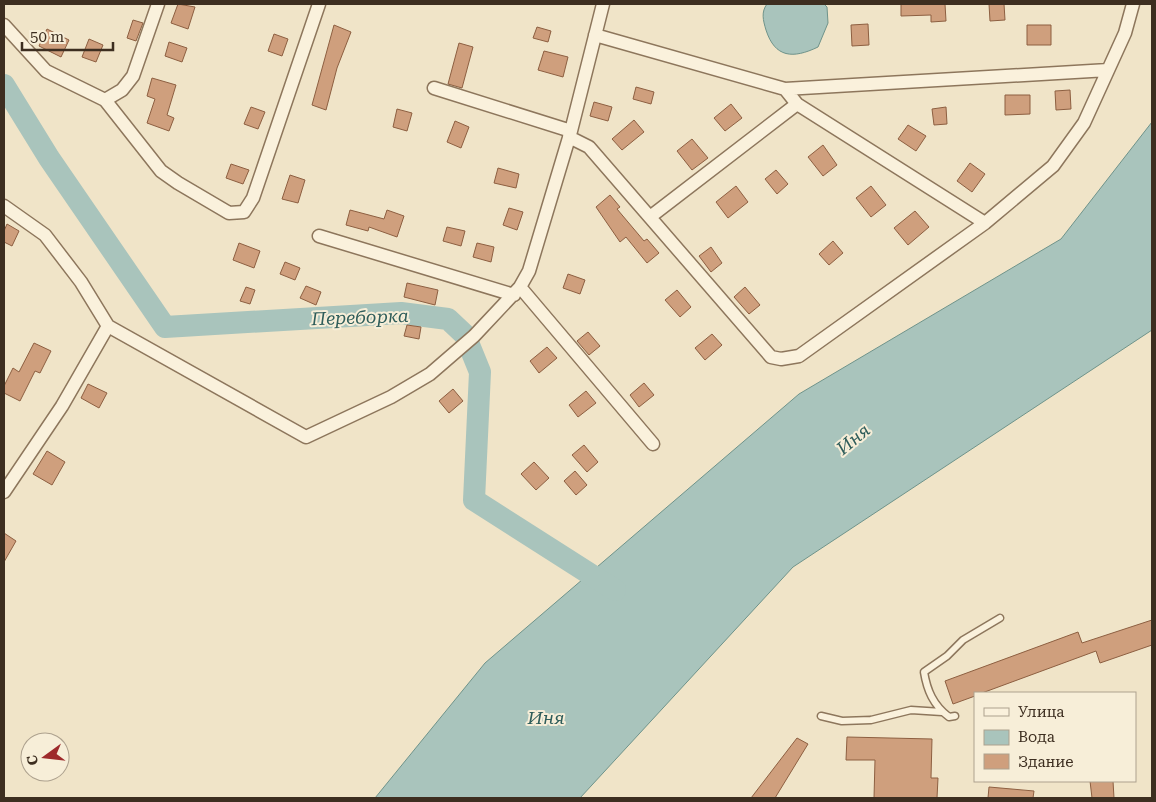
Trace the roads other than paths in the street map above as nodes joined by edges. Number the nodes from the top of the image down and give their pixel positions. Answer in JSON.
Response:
{"nodes":[{"id":1,"x":158,"y":4,"type":"edge"},
{"id":2,"x":318,"y":4,"type":"edge"},
{"id":3,"x":603,"y":4,"type":"edge"},
{"id":4,"x":1133,"y":4,"type":"edge"},
{"id":5,"x":4,"y":25,"type":"edge"},
{"id":6,"x":595,"y":35,"type":"junction"},
{"id":7,"x":1108,"y":70,"type":"junction"},
{"id":8,"x":434,"y":88,"type":"dead end"},
{"id":9,"x":785,"y":89,"type":"junction"},
{"id":10,"x":105,"y":100,"type":"junction"},
{"id":11,"x":797,"y":104,"type":"junction"},
{"id":12,"x":570,"y":134,"type":"junction"},
{"id":13,"x":4,"y":206,"type":"edge"},
{"id":14,"x":650,"y":217,"type":"junction"},
{"id":15,"x":985,"y":223,"type":"junction"},
{"id":16,"x":319,"y":236,"type":"dead end"},
{"id":17,"x":517,"y":291,"type":"junction"},
{"id":18,"x":108,"y":326,"type":"junction"},
{"id":19,"x":653,"y":444,"type":"dead end"},
{"id":20,"x":4,"y":492,"type":"edge"},
{"id":21,"x":1000,"y":618,"type":"dead end"},
{"id":22,"x":942,"y":712,"type":"junction"},
{"id":23,"x":821,"y":716,"type":"dead end"},
{"id":24,"x":955,"y":716,"type":"dead end"}],
"edges":[{"from":1,"to":10,"type":"street"},
{"from":2,"to":10,"type":"street"},
{"from":3,"to":6,"type":"street"},
{"from":4,"to":7,"type":"street"},
{"from":5,"to":10,"type":"street"},
{"from":6,"to":9,"type":"street"},
{"from":6,"to":12,"type":"street"},
{"from":7,"to":9,"type":"street"},
{"from":7,"to":15,"type":"street"},
{"from":8,"to":12,"type":"street"},
{"from":9,"to":11,"type":"street"},
{"from":11,"to":14,"type":"street"},
{"from":11,"to":15,"type":"street"},
{"from":12,"to":14,"type":"street"},
{"from":12,"to":17,"type":"street"},
{"from":13,"to":18,"type":"street"},
{"from":14,"to":15,"type":"street"},
{"from":16,"to":17,"type":"street"},
{"from":17,"to":18,"type":"street"},
{"from":17,"to":19,"type":"street"},
{"from":18,"to":20,"type":"street"},
{"from":21,"to":22,"type":"lane"},
{"from":22,"to":23,"type":"lane"},
{"from":22,"to":24,"type":"lane"}]}
